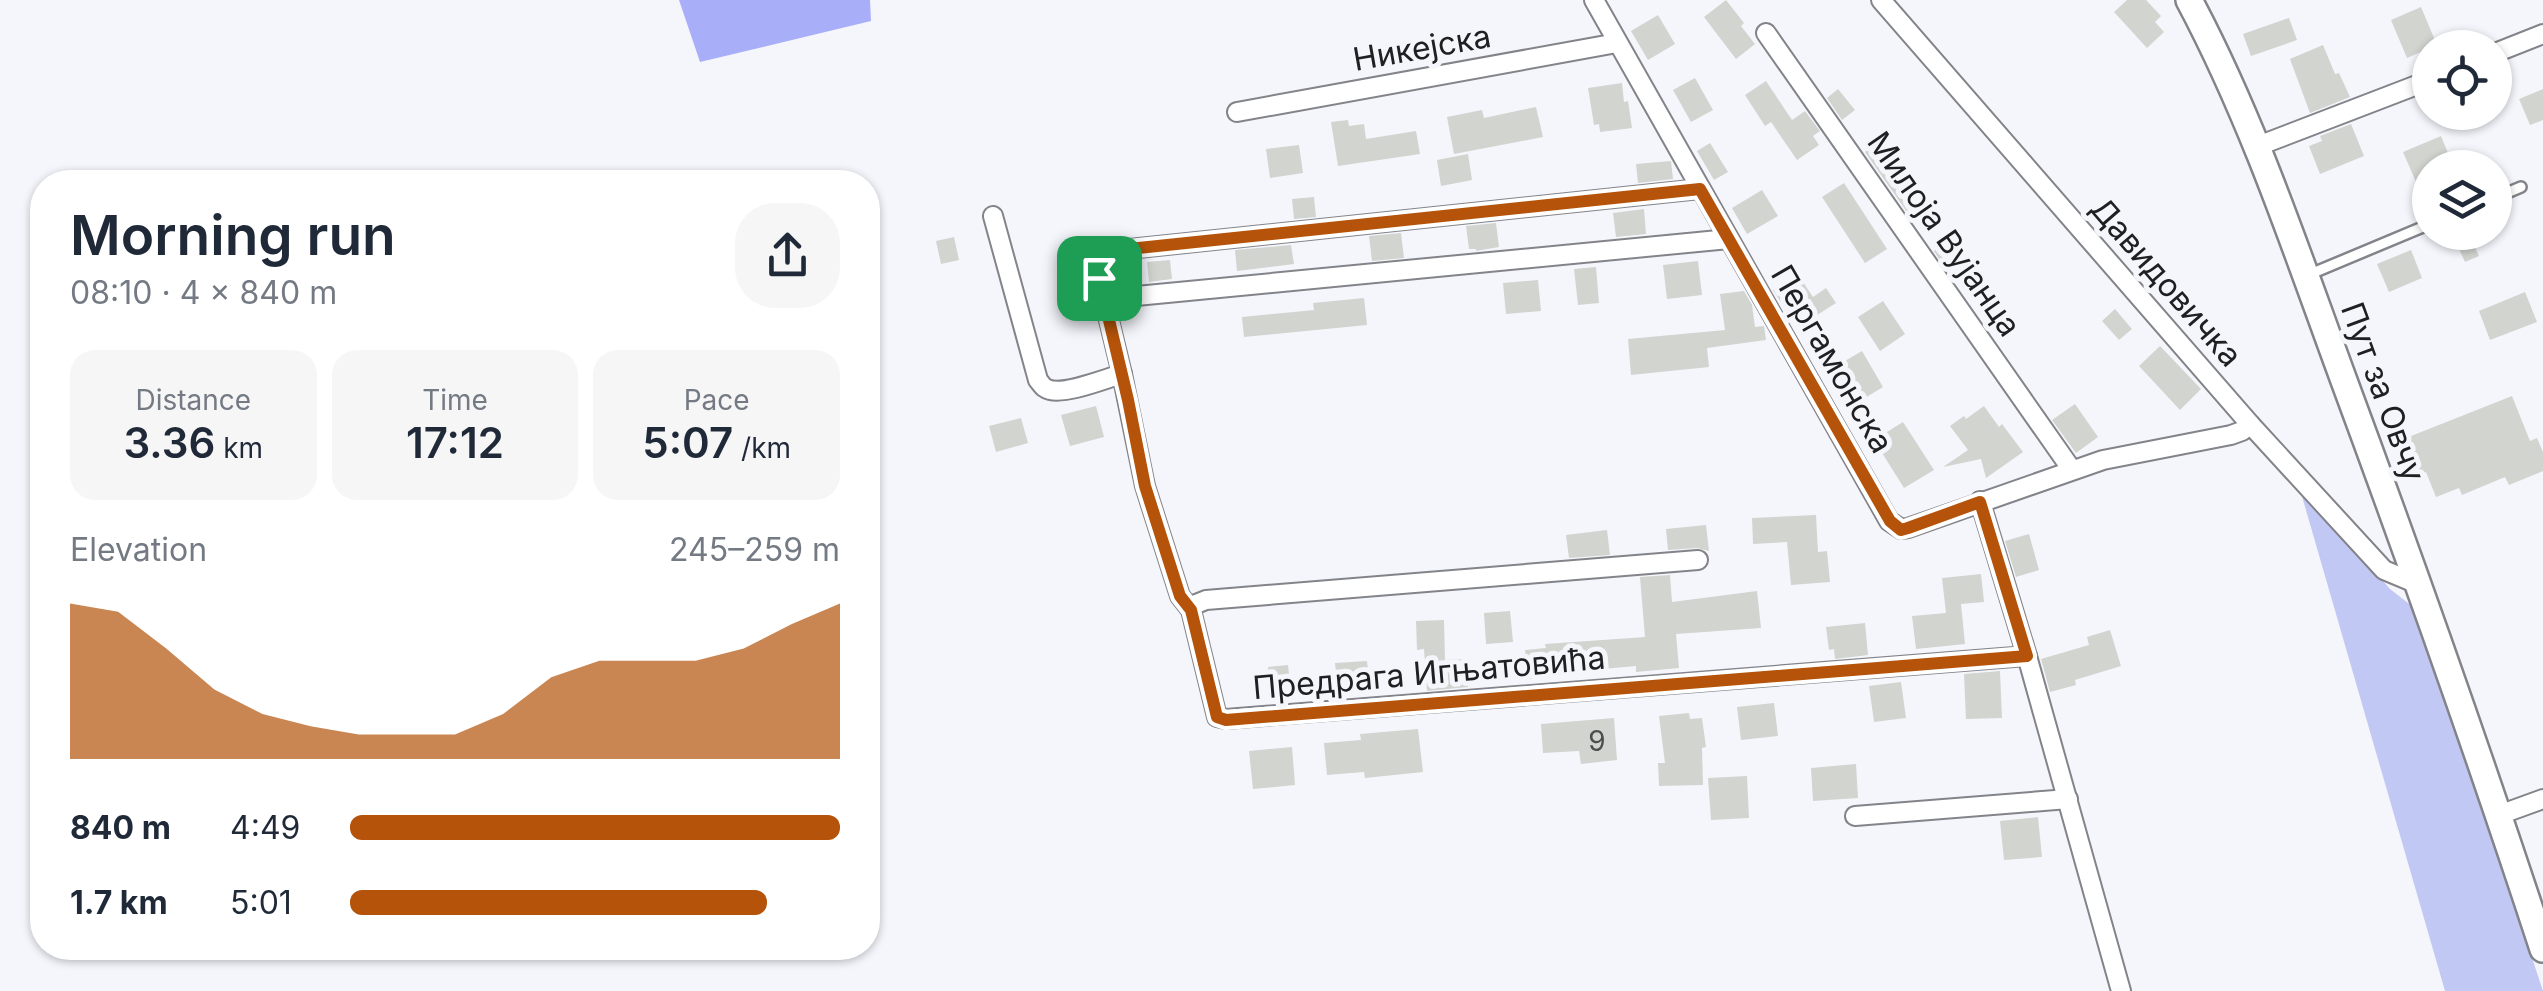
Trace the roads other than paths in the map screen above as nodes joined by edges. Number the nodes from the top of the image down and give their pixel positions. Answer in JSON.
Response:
{"nodes":[{"id":1,"x":1594,"y":0,"type":"edge"},
{"id":2,"x":1881,"y":0,"type":"edge"},
{"id":3,"x":2188,"y":0,"type":"edge"},
{"id":4,"x":1766,"y":33,"type":"dead end"},
{"id":5,"x":2543,"y":34,"type":"edge"},
{"id":6,"x":1617,"y":43,"type":"junction"},
{"id":7,"x":2512,"y":46,"type":"edge"},
{"id":8,"x":2412,"y":87,"type":"edge"},
{"id":9,"x":1237,"y":112,"type":"dead end"},
{"id":10,"x":2258,"y":146,"type":"junction"},
{"id":11,"x":2521,"y":187,"type":"dead end"},
{"id":12,"x":1700,"y":189,"type":"junction"},
{"id":13,"x":2512,"y":191,"type":"edge"},
{"id":14,"x":993,"y":216,"type":"dead end"},
{"id":15,"x":2412,"y":232,"type":"edge"},
{"id":16,"x":1730,"y":239,"type":"junction"},
{"id":17,"x":2306,"y":276,"type":"junction"},
{"id":18,"x":1105,"y":299,"type":"junction"},
{"id":19,"x":1122,"y":374,"type":"junction"},
{"id":20,"x":2250,"y":424,"type":"junction"},
{"id":21,"x":2072,"y":470,"type":"junction"},
{"id":22,"x":1980,"y":502,"type":"junction"},
{"id":23,"x":1698,"y":560,"type":"dead end"},
{"id":24,"x":2420,"y":586,"type":"junction"},
{"id":25,"x":1191,"y":610,"type":"junction"},
{"id":26,"x":2027,"y":656,"type":"junction"},
{"id":27,"x":2068,"y":800,"type":"junction"},
{"id":28,"x":2543,"y":800,"type":"edge"},
{"id":29,"x":2499,"y":814,"type":"junction"},
{"id":30,"x":1855,"y":816,"type":"dead end"},
{"id":31,"x":2543,"y":949,"type":"edge"},
{"id":32,"x":2121,"y":991,"type":"edge"}],
"edges":[{"from":1,"to":6,"type":"street","name":"Пергамонска"},
{"from":2,"to":20,"type":"street","name":"Давидовичка"},
{"from":3,"to":10,"type":"street","name":"Пут за Овчу"},
{"from":4,"to":21,"type":"street","name":"Милоја Вујанца"},
{"from":5,"to":7,"type":"street"},
{"from":6,"to":9,"type":"street","name":"Никејска"},
{"from":6,"to":12,"type":"street","name":"Пергамонска"},
{"from":8,"to":10,"type":"street"},
{"from":10,"to":17,"type":"street","name":"Пут за Овчу"},
{"from":11,"to":13,"type":"lane"},
{"from":12,"to":16,"type":"street","name":"Пергамонска"},
{"from":12,"to":18,"type":"street"},
{"from":14,"to":19,"type":"street"},
{"from":15,"to":17,"type":"lane"},
{"from":16,"to":18,"type":"street"},
{"from":16,"to":22,"type":"street","name":"Пергамонска"},
{"from":17,"to":24,"type":"street","name":"Пут за Овчу"},
{"from":18,"to":19,"type":"street"},
{"from":19,"to":25,"type":"street"},
{"from":20,"to":21,"type":"street","name":"Пергамонска"},
{"from":20,"to":24,"type":"street","name":"Давидовичка"},
{"from":21,"to":22,"type":"street","name":"Пергамонска"},
{"from":22,"to":26,"type":"street"},
{"from":23,"to":25,"type":"street"},
{"from":24,"to":29,"type":"street","name":"Пут за Овчу"},
{"from":25,"to":26,"type":"street","name":"Предрага Игњатовића"},
{"from":26,"to":27,"type":"street"},
{"from":27,"to":30,"type":"street"},
{"from":27,"to":32,"type":"street"},
{"from":28,"to":29,"type":"street"},
{"from":29,"to":31,"type":"street","name":"Пут за Овчу"}]}
